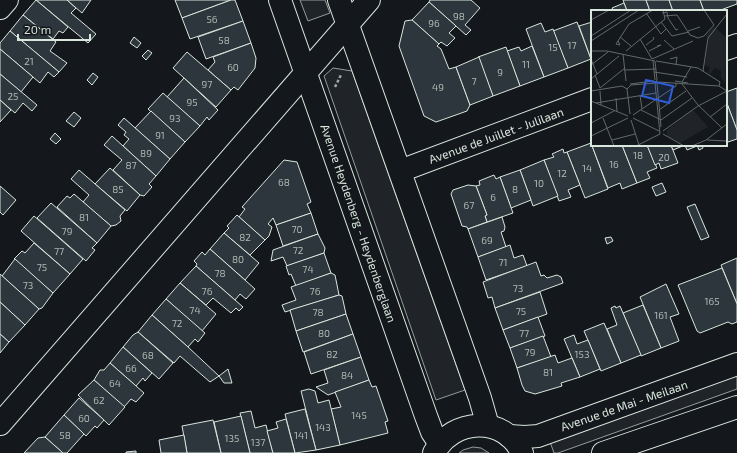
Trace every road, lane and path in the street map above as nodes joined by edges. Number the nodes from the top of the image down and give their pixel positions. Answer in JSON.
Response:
{"nodes":[{"id":1,"x":7,"y":0,"type":"edge"},
{"id":2,"x":280,"y":0,"type":"edge"},
{"id":3,"x":339,"y":0,"type":"edge"},
{"id":4,"x":369,"y":0,"type":"edge"},
{"id":5,"x":0,"y":8,"type":"edge"},
{"id":6,"x":348,"y":24,"type":"junction"},
{"id":7,"x":737,"y":45,"type":"edge"},
{"id":8,"x":727,"y":49,"type":"edge"},
{"id":9,"x":307,"y":73,"type":"junction"},
{"id":10,"x":591,"y":100,"type":"edge"},
{"id":11,"x":400,"y":171,"type":"junction"},
{"id":12,"x":737,"y":364,"type":"edge"},
{"id":13,"x":737,"y":407,"type":"edge"},
{"id":14,"x":0,"y":424,"type":"edge"},
{"id":15,"x":488,"y":426,"type":"junction"},
{"id":16,"x":515,"y":445,"type":"edge"},
{"id":17,"x":437,"y":448,"type":"edge"},
{"id":18,"x":603,"y":453,"type":"edge"}],
"edges":[{"from":1,"to":5,"type":"street"},
{"from":2,"to":9,"type":"street","name":"Avenue Heydenberg - Heydenberglaan"},
{"from":3,"to":6,"type":"street"},
{"from":4,"to":6,"type":"street"},
{"from":6,"to":9,"type":"street"},
{"from":6,"to":11,"type":"street"},
{"from":7,"to":8,"type":"street"},
{"from":9,"to":14,"type":"street"},
{"from":9,"to":17,"type":"street","name":"Avenue Heydenberg - Heydenberglaan"},
{"from":10,"to":11,"type":"street","name":"Avenue de Juillet - Julilaan"},
{"from":11,"to":15,"type":"street"},
{"from":12,"to":16,"type":"street","name":"Avenue de Mai - Meilaan"},
{"from":13,"to":18,"type":"street"},
{"from":15,"to":16,"type":"street","name":"Avenue de Mai - Meilaan"},
{"from":15,"to":17,"type":"street","name":"Avenue de Mai - Meilaan"}]}
